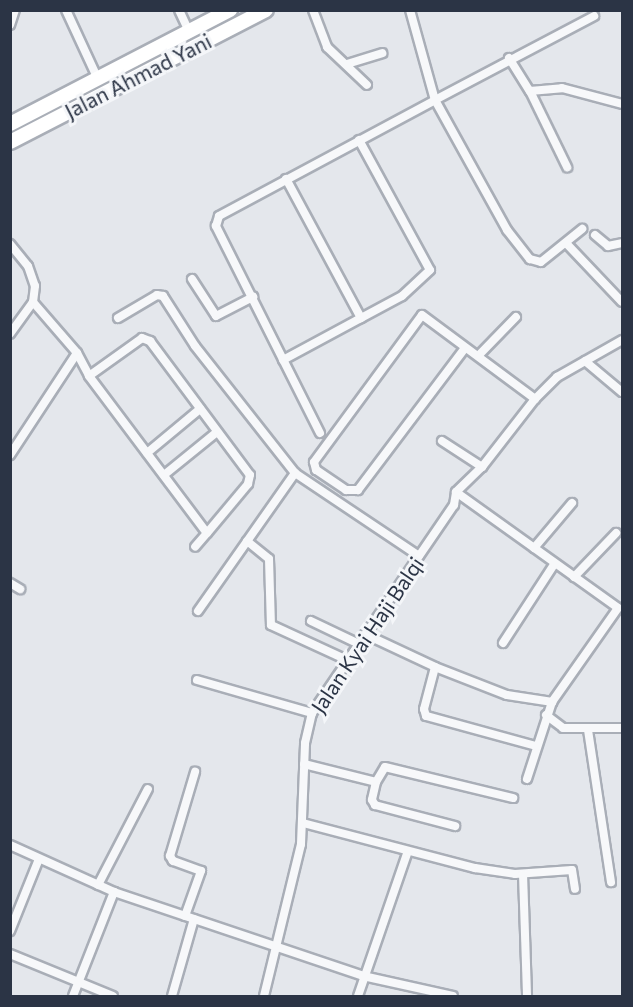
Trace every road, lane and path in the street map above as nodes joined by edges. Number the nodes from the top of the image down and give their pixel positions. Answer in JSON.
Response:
{"nodes":[{"id":1,"x":15,"y":10,"type":"edge"},
{"id":2,"x":66,"y":10,"type":"edge"},
{"id":3,"x":179,"y":10,"type":"edge"},
{"id":4,"x":230,"y":10,"type":"edge"},
{"id":5,"x":266,"y":10,"type":"edge"},
{"id":6,"x":313,"y":10,"type":"edge"},
{"id":7,"x":410,"y":10,"type":"edge"},
{"id":8,"x":594,"y":16,"type":"dead end"},
{"id":9,"x":10,"y":25,"type":"edge"},
{"id":10,"x":189,"y":31,"type":"junction"},
{"id":11,"x":382,"y":53,"type":"dead end"},
{"id":12,"x":509,"y":58,"type":"junction"},
{"id":13,"x":347,"y":64,"type":"junction"},
{"id":14,"x":97,"y":77,"type":"junction"},
{"id":15,"x":367,"y":85,"type":"dead end"},
{"id":16,"x":530,"y":91,"type":"junction"},
{"id":17,"x":435,"y":100,"type":"junction"},
{"id":18,"x":622,"y":104,"type":"edge"},
{"id":19,"x":11,"y":122,"type":"edge"},
{"id":20,"x":359,"y":140,"type":"junction"},
{"id":21,"x":10,"y":142,"type":"edge"},
{"id":22,"x":567,"y":167,"type":"dead end"},
{"id":23,"x":286,"y":179,"type":"junction"},
{"id":24,"x":582,"y":229,"type":"dead end"},
{"id":25,"x":595,"y":235,"type":"dead end"},
{"id":26,"x":566,"y":243,"type":"junction"},
{"id":27,"x":622,"y":243,"type":"edge"},
{"id":28,"x":10,"y":244,"type":"edge"},
{"id":29,"x":192,"y":279,"type":"dead end"},
{"id":30,"x":253,"y":297,"type":"junction"},
{"id":31,"x":33,"y":302,"type":"junction"},
{"id":32,"x":622,"y":302,"type":"edge"},
{"id":33,"x":516,"y":317,"type":"dead end"},
{"id":34,"x":118,"y":318,"type":"dead end"},
{"id":35,"x":361,"y":318,"type":"junction"},
{"id":36,"x":10,"y":334,"type":"edge"},
{"id":37,"x":622,"y":340,"type":"edge"},
{"id":38,"x":465,"y":348,"type":"junction"},
{"id":39,"x":77,"y":352,"type":"junction"},
{"id":40,"x":479,"y":355,"type":"junction"},
{"id":41,"x":283,"y":360,"type":"junction"},
{"id":42,"x":585,"y":361,"type":"junction"},
{"id":43,"x":89,"y":376,"type":"junction"},
{"id":44,"x":622,"y":392,"type":"edge"},
{"id":45,"x":536,"y":399,"type":"junction"},
{"id":46,"x":200,"y":409,"type":"junction"},
{"id":47,"x":217,"y":432,"type":"junction"},
{"id":48,"x":320,"y":433,"type":"dead end"},
{"id":49,"x":442,"y":441,"type":"dead end"},
{"id":50,"x":147,"y":453,"type":"junction"},
{"id":51,"x":10,"y":455,"type":"edge"},
{"id":52,"x":482,"y":467,"type":"junction"},
{"id":53,"x":295,"y":473,"type":"junction"},
{"id":54,"x":164,"y":475,"type":"junction"},
{"id":55,"x":456,"y":492,"type":"junction"},
{"id":56,"x":572,"y":503,"type":"dead end"},
{"id":57,"x":207,"y":532,"type":"junction"},
{"id":58,"x":616,"y":533,"type":"dead end"},
{"id":59,"x":247,"y":541,"type":"junction"},
{"id":60,"x":195,"y":548,"type":"dead end"},
{"id":61,"x":534,"y":548,"type":"junction"},
{"id":62,"x":419,"y":556,"type":"junction"},
{"id":63,"x":555,"y":563,"type":"junction"},
{"id":64,"x":574,"y":577,"type":"junction"},
{"id":65,"x":10,"y":583,"type":"edge"},
{"id":66,"x":20,"y":589,"type":"dead end"},
{"id":67,"x":620,"y":604,"type":"edge"},
{"id":68,"x":198,"y":611,"type":"dead end"},
{"id":69,"x":311,"y":621,"type":"dead end"},
{"id":70,"x":365,"y":634,"type":"junction"},
{"id":71,"x":503,"y":643,"type":"dead end"},
{"id":72,"x":358,"y":644,"type":"junction"},
{"id":73,"x":347,"y":660,"type":"junction"},
{"id":74,"x":435,"y":667,"type":"junction"},
{"id":75,"x":197,"y":680,"type":"dead end"},
{"id":76,"x":552,"y":702,"type":"junction"},
{"id":77,"x":312,"y":713,"type":"junction"},
{"id":78,"x":546,"y":715,"type":"junction"},
{"id":79,"x":622,"y":728,"type":"edge"},
{"id":80,"x":588,"y":730,"type":"junction"},
{"id":81,"x":536,"y":746,"type":"junction"},
{"id":82,"x":304,"y":764,"type":"junction"},
{"id":83,"x":195,"y":772,"type":"dead end"},
{"id":84,"x":527,"y":779,"type":"dead end"},
{"id":85,"x":376,"y":782,"type":"junction"},
{"id":86,"x":148,"y":789,"type":"dead end"},
{"id":87,"x":513,"y":798,"type":"dead end"},
{"id":88,"x":303,"y":823,"type":"junction"},
{"id":89,"x":455,"y":826,"type":"dead end"},
{"id":90,"x":10,"y":845,"type":"edge"},
{"id":91,"x":408,"y":851,"type":"junction"},
{"id":92,"x":39,"y":859,"type":"junction"},
{"id":93,"x":523,"y":874,"type":"junction"},
{"id":94,"x":611,"y":882,"type":"dead end"},
{"id":95,"x":98,"y":885,"type":"junction"},
{"id":96,"x":575,"y":889,"type":"dead end"},
{"id":97,"x":114,"y":892,"type":"junction"},
{"id":98,"x":190,"y":918,"type":"junction"},
{"id":99,"x":10,"y":931,"type":"edge"},
{"id":100,"x":276,"y":945,"type":"junction"},
{"id":101,"x":10,"y":954,"type":"edge"},
{"id":102,"x":363,"y":976,"type":"junction"},
{"id":103,"x":78,"y":985,"type":"junction"},
{"id":104,"x":73,"y":996,"type":"edge"},
{"id":105,"x":113,"y":996,"type":"edge"},
{"id":106,"x":172,"y":996,"type":"edge"},
{"id":107,"x":264,"y":996,"type":"edge"},
{"id":108,"x":358,"y":996,"type":"edge"},
{"id":109,"x":443,"y":996,"type":"edge"},
{"id":110,"x":453,"y":996,"type":"edge"},
{"id":111,"x":527,"y":996,"type":"edge"}],
"edges":[{"from":1,"to":9,"type":"street"},
{"from":2,"to":14,"type":"street"},
{"from":3,"to":10,"type":"street"},
{"from":4,"to":10,"type":"highway","name":"Jalan Ahmad Yani"},
{"from":5,"to":21,"type":"highway","name":"Jalan Ahmad Yani"},
{"from":6,"to":13,"type":"street"},
{"from":7,"to":17,"type":"street"},
{"from":8,"to":12,"type":"street"},
{"from":10,"to":14,"type":"highway","name":"Jalan Ahmad Yani"},
{"from":11,"to":13,"type":"street"},
{"from":12,"to":16,"type":"street"},
{"from":12,"to":17,"type":"street"},
{"from":13,"to":15,"type":"street"},
{"from":14,"to":19,"type":"highway","name":"Jalan Ahmad Yani"},
{"from":16,"to":18,"type":"street"},
{"from":16,"to":22,"type":"street"},
{"from":17,"to":20,"type":"street"},
{"from":17,"to":26,"type":"street"},
{"from":20,"to":23,"type":"street"},
{"from":20,"to":35,"type":"street"},
{"from":23,"to":30,"type":"street"},
{"from":23,"to":35,"type":"street"},
{"from":24,"to":26,"type":"street"},
{"from":25,"to":27,"type":"street"},
{"from":26,"to":32,"type":"street"},
{"from":28,"to":31,"type":"street"},
{"from":29,"to":30,"type":"street"},
{"from":30,"to":41,"type":"street"},
{"from":31,"to":36,"type":"street"},
{"from":31,"to":39,"type":"street"},
{"from":33,"to":40,"type":"street"},
{"from":34,"to":53,"type":"street"},
{"from":35,"to":41,"type":"street"},
{"from":37,"to":42,"type":"street","name":"Jalan Kyai Haji Balqi"},
{"from":38,"to":38,"type":"street"},
{"from":38,"to":40,"type":"street"},
{"from":39,"to":43,"type":"street"},
{"from":39,"to":51,"type":"street"},
{"from":40,"to":45,"type":"street"},
{"from":41,"to":48,"type":"street"},
{"from":42,"to":44,"type":"street"},
{"from":42,"to":45,"type":"street","name":"Jalan Kyai Haji Balqi"},
{"from":43,"to":46,"type":"street"},
{"from":43,"to":50,"type":"street"},
{"from":45,"to":52,"type":"street","name":"Jalan Kyai Haji Balqi"},
{"from":46,"to":47,"type":"street"},
{"from":46,"to":50,"type":"street"},
{"from":47,"to":54,"type":"street"},
{"from":47,"to":57,"type":"street"},
{"from":49,"to":52,"type":"street"},
{"from":50,"to":54,"type":"street"},
{"from":52,"to":55,"type":"street","name":"Jalan Kyai Haji Balqi"},
{"from":53,"to":59,"type":"street"},
{"from":53,"to":62,"type":"street"},
{"from":54,"to":57,"type":"street"},
{"from":55,"to":61,"type":"street"},
{"from":55,"to":62,"type":"street","name":"Jalan Kyai Haji Balqi"},
{"from":56,"to":61,"type":"street"},
{"from":57,"to":60,"type":"street"},
{"from":58,"to":64,"type":"street"},
{"from":59,"to":68,"type":"street"},
{"from":59,"to":73,"type":"street"},
{"from":61,"to":63,"type":"street"},
{"from":62,"to":70,"type":"street","name":"Jalan Kyai Haji Balqi"},
{"from":63,"to":64,"type":"street"},
{"from":63,"to":71,"type":"street"},
{"from":64,"to":67,"type":"street"},
{"from":65,"to":66,"type":"street"},
{"from":67,"to":76,"type":"street"},
{"from":69,"to":72,"type":"street"},
{"from":70,"to":72,"type":"street","name":"Jalan Kyai Haji Balqi"},
{"from":70,"to":74,"type":"street"},
{"from":72,"to":73,"type":"street","name":"Jalan Kyai Haji Balqi"},
{"from":73,"to":77,"type":"street","name":"Jalan Kyai Haji Balqi"},
{"from":74,"to":76,"type":"street"},
{"from":74,"to":81,"type":"street"},
{"from":75,"to":77,"type":"street"},
{"from":76,"to":78,"type":"street"},
{"from":77,"to":82,"type":"street","name":"Jalan Kyai Haji Balqi"},
{"from":78,"to":80,"type":"street"},
{"from":78,"to":81,"type":"street"},
{"from":79,"to":80,"type":"street"},
{"from":80,"to":94,"type":"street"},
{"from":81,"to":84,"type":"street"},
{"from":82,"to":85,"type":"street"},
{"from":82,"to":88,"type":"street","name":"Jalan Kyai Haji Balqi"},
{"from":83,"to":98,"type":"street"},
{"from":85,"to":87,"type":"street"},
{"from":85,"to":89,"type":"street"},
{"from":86,"to":95,"type":"street"},
{"from":88,"to":91,"type":"street"},
{"from":88,"to":100,"type":"street","name":"Jalan Kyai Haji Balqi"},
{"from":90,"to":92,"type":"street"},
{"from":91,"to":93,"type":"street"},
{"from":91,"to":102,"type":"street"},
{"from":92,"to":95,"type":"street"},
{"from":92,"to":99,"type":"street"},
{"from":93,"to":96,"type":"street"},
{"from":93,"to":111,"type":"street"},
{"from":95,"to":97,"type":"street"},
{"from":97,"to":98,"type":"street"},
{"from":97,"to":103,"type":"street"},
{"from":98,"to":100,"type":"street"},
{"from":98,"to":106,"type":"street"},
{"from":100,"to":102,"type":"street"},
{"from":100,"to":107,"type":"street","name":"Jalan Kyai Haji Balqi"},
{"from":101,"to":103,"type":"street"},
{"from":102,"to":108,"type":"street"},
{"from":102,"to":109,"type":"street"},
{"from":103,"to":104,"type":"street"},
{"from":103,"to":105,"type":"street"},
{"from":109,"to":110,"type":"street"}]}
